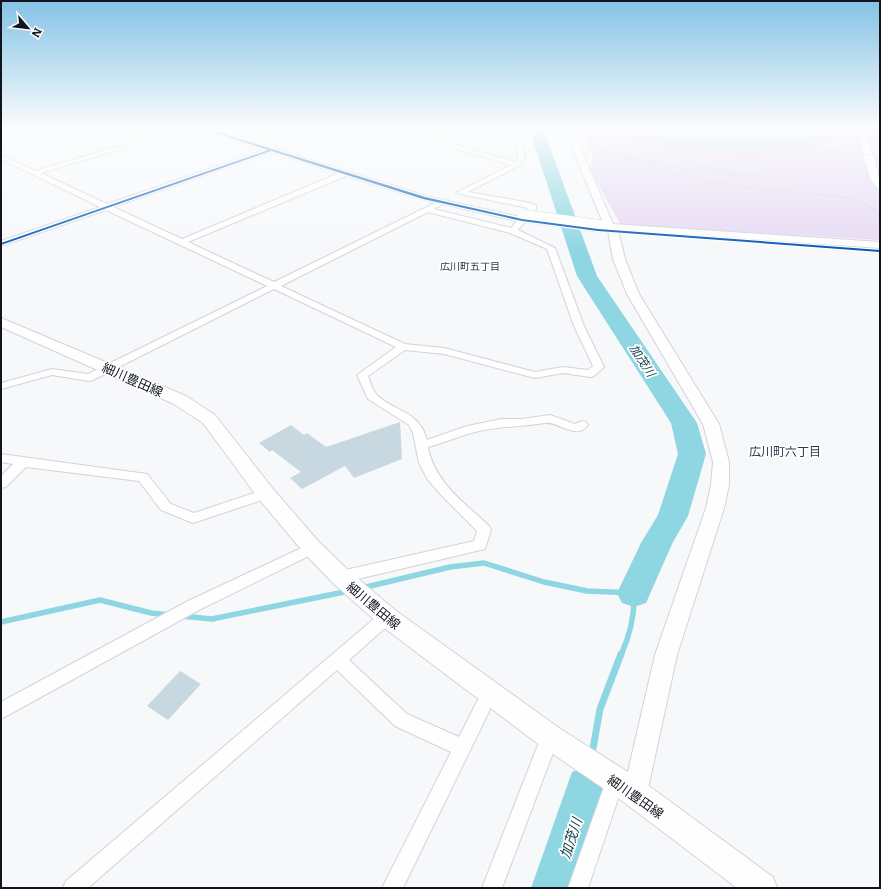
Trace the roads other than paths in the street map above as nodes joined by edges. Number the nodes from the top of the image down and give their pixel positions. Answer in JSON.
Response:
{"nodes":[{"id":1,"x":27,"y":169,"type":"edge"},
{"id":2,"x":46,"y":169,"type":"edge"},
{"id":3,"x":214,"y":169,"type":"edge"},
{"id":4,"x":330,"y":169,"type":"edge"},
{"id":5,"x":345,"y":169,"type":"edge"},
{"id":6,"x":508,"y":169,"type":"edge"},
{"id":7,"x":583,"y":169,"type":"edge"},
{"id":8,"x":872,"y":169,"type":"edge"},
{"id":9,"x":34,"y":173,"type":"junction"},
{"id":10,"x":344,"y":174,"type":"junction"},
{"id":11,"x":880,"y":186,"type":"edge"},
{"id":12,"x":461,"y":193,"type":"junction"},
{"id":13,"x":443,"y":201,"type":"junction"},
{"id":14,"x":105,"y":207,"type":"junction"},
{"id":15,"x":429,"y":210,"type":"junction"},
{"id":16,"x":523,"y":218,"type":"joint"},
{"id":17,"x":605,"y":228,"type":"junction"},
{"id":18,"x":514,"y":231,"type":"junction"},
{"id":19,"x":182,"y":242,"type":"junction"},
{"id":20,"x":1,"y":244,"type":"edge"},
{"id":21,"x":880,"y":245,"type":"edge"},
{"id":22,"x":880,"y":251,"type":"edge"},
{"id":23,"x":275,"y":286,"type":"junction"},
{"id":24,"x":1,"y":322,"type":"edge"},
{"id":25,"x":403,"y":347,"type":"junction"},
{"id":26,"x":108,"y":368,"type":"junction"},
{"id":27,"x":1,"y":386,"type":"edge"},
{"id":28,"x":582,"y":425,"type":"dead end"},
{"id":29,"x":421,"y":445,"type":"junction"},
{"id":30,"x":1,"y":458,"type":"edge"},
{"id":31,"x":23,"y":462,"type":"junction"},
{"id":32,"x":1,"y":484,"type":"edge"},
{"id":33,"x":266,"y":494,"type":"junction"},
{"id":34,"x":312,"y":548,"type":"junction"},
{"id":35,"x":341,"y":577,"type":"junction"},
{"id":36,"x":387,"y":617,"type":"junction"},
{"id":37,"x":338,"y":660,"type":"junction"},
{"id":38,"x":490,"y":693,"type":"junction"},
{"id":39,"x":1,"y":711,"type":"edge"},
{"id":40,"x":550,"y":737,"type":"junction"},
{"id":41,"x":463,"y":748,"type":"junction"},
{"id":42,"x":620,"y":784,"type":"junction"},
{"id":43,"x":73,"y":888,"type":"edge"},
{"id":44,"x":392,"y":888,"type":"edge"},
{"id":45,"x":492,"y":888,"type":"edge"},
{"id":46,"x":578,"y":888,"type":"edge"},
{"id":47,"x":762,"y":888,"type":"edge"}],
"edges":[{"from":1,"to":9,"type":"street"},
{"from":2,"to":9,"type":"street"},
{"from":3,"to":14,"type":"street"},
{"from":4,"to":10,"type":"street"},
{"from":5,"to":13,"type":"street"},
{"from":6,"to":12,"type":"street"},
{"from":7,"to":17,"type":"street"},
{"from":8,"to":11,"type":"street"},
{"from":9,"to":14,"type":"street"},
{"from":10,"to":13,"type":"street"},
{"from":10,"to":19,"type":"street"},
{"from":12,"to":13,"type":"street"},
{"from":12,"to":18,"type":"street"},
{"from":13,"to":15,"type":"street"},
{"from":13,"to":16,"type":"street"},
{"from":14,"to":19,"type":"street"},
{"from":14,"to":20,"type":"street"},
{"from":15,"to":18,"type":"street"},
{"from":15,"to":23,"type":"street"},
{"from":16,"to":17,"type":"street","bridge":true},
{"from":17,"to":21,"type":"street"},
{"from":17,"to":22,"type":"street"},
{"from":17,"to":42,"type":"street"},
{"from":18,"to":25,"type":"street"},
{"from":19,"to":23,"type":"street"},
{"from":23,"to":25,"type":"street"},
{"from":23,"to":26,"type":"street"},
{"from":24,"to":26,"type":"main road","name":"細川豊田線"},
{"from":25,"to":29,"type":"street"},
{"from":26,"to":27,"type":"street"},
{"from":26,"to":33,"type":"main road","name":"細川豊田線"},
{"from":28,"to":29,"type":"street"},
{"from":29,"to":35,"type":"street"},
{"from":30,"to":31,"type":"street"},
{"from":31,"to":32,"type":"street"},
{"from":31,"to":33,"type":"street"},
{"from":33,"to":34,"type":"main road","name":"細川豊田線"},
{"from":34,"to":35,"type":"main road","name":"細川豊田線"},
{"from":34,"to":39,"type":"street"},
{"from":35,"to":36,"type":"main road","name":"細川豊田線"},
{"from":36,"to":37,"type":"street"},
{"from":36,"to":38,"type":"main road","name":"細川豊田線"},
{"from":37,"to":41,"type":"street"},
{"from":37,"to":43,"type":"street"},
{"from":38,"to":40,"type":"main road","name":"細川豊田線"},
{"from":38,"to":41,"type":"street"},
{"from":40,"to":42,"type":"main road","name":"細川豊田線"},
{"from":40,"to":45,"type":"street"},
{"from":41,"to":44,"type":"street"},
{"from":42,"to":46,"type":"street"},
{"from":42,"to":47,"type":"main road","name":"細川豊田線"}]}
